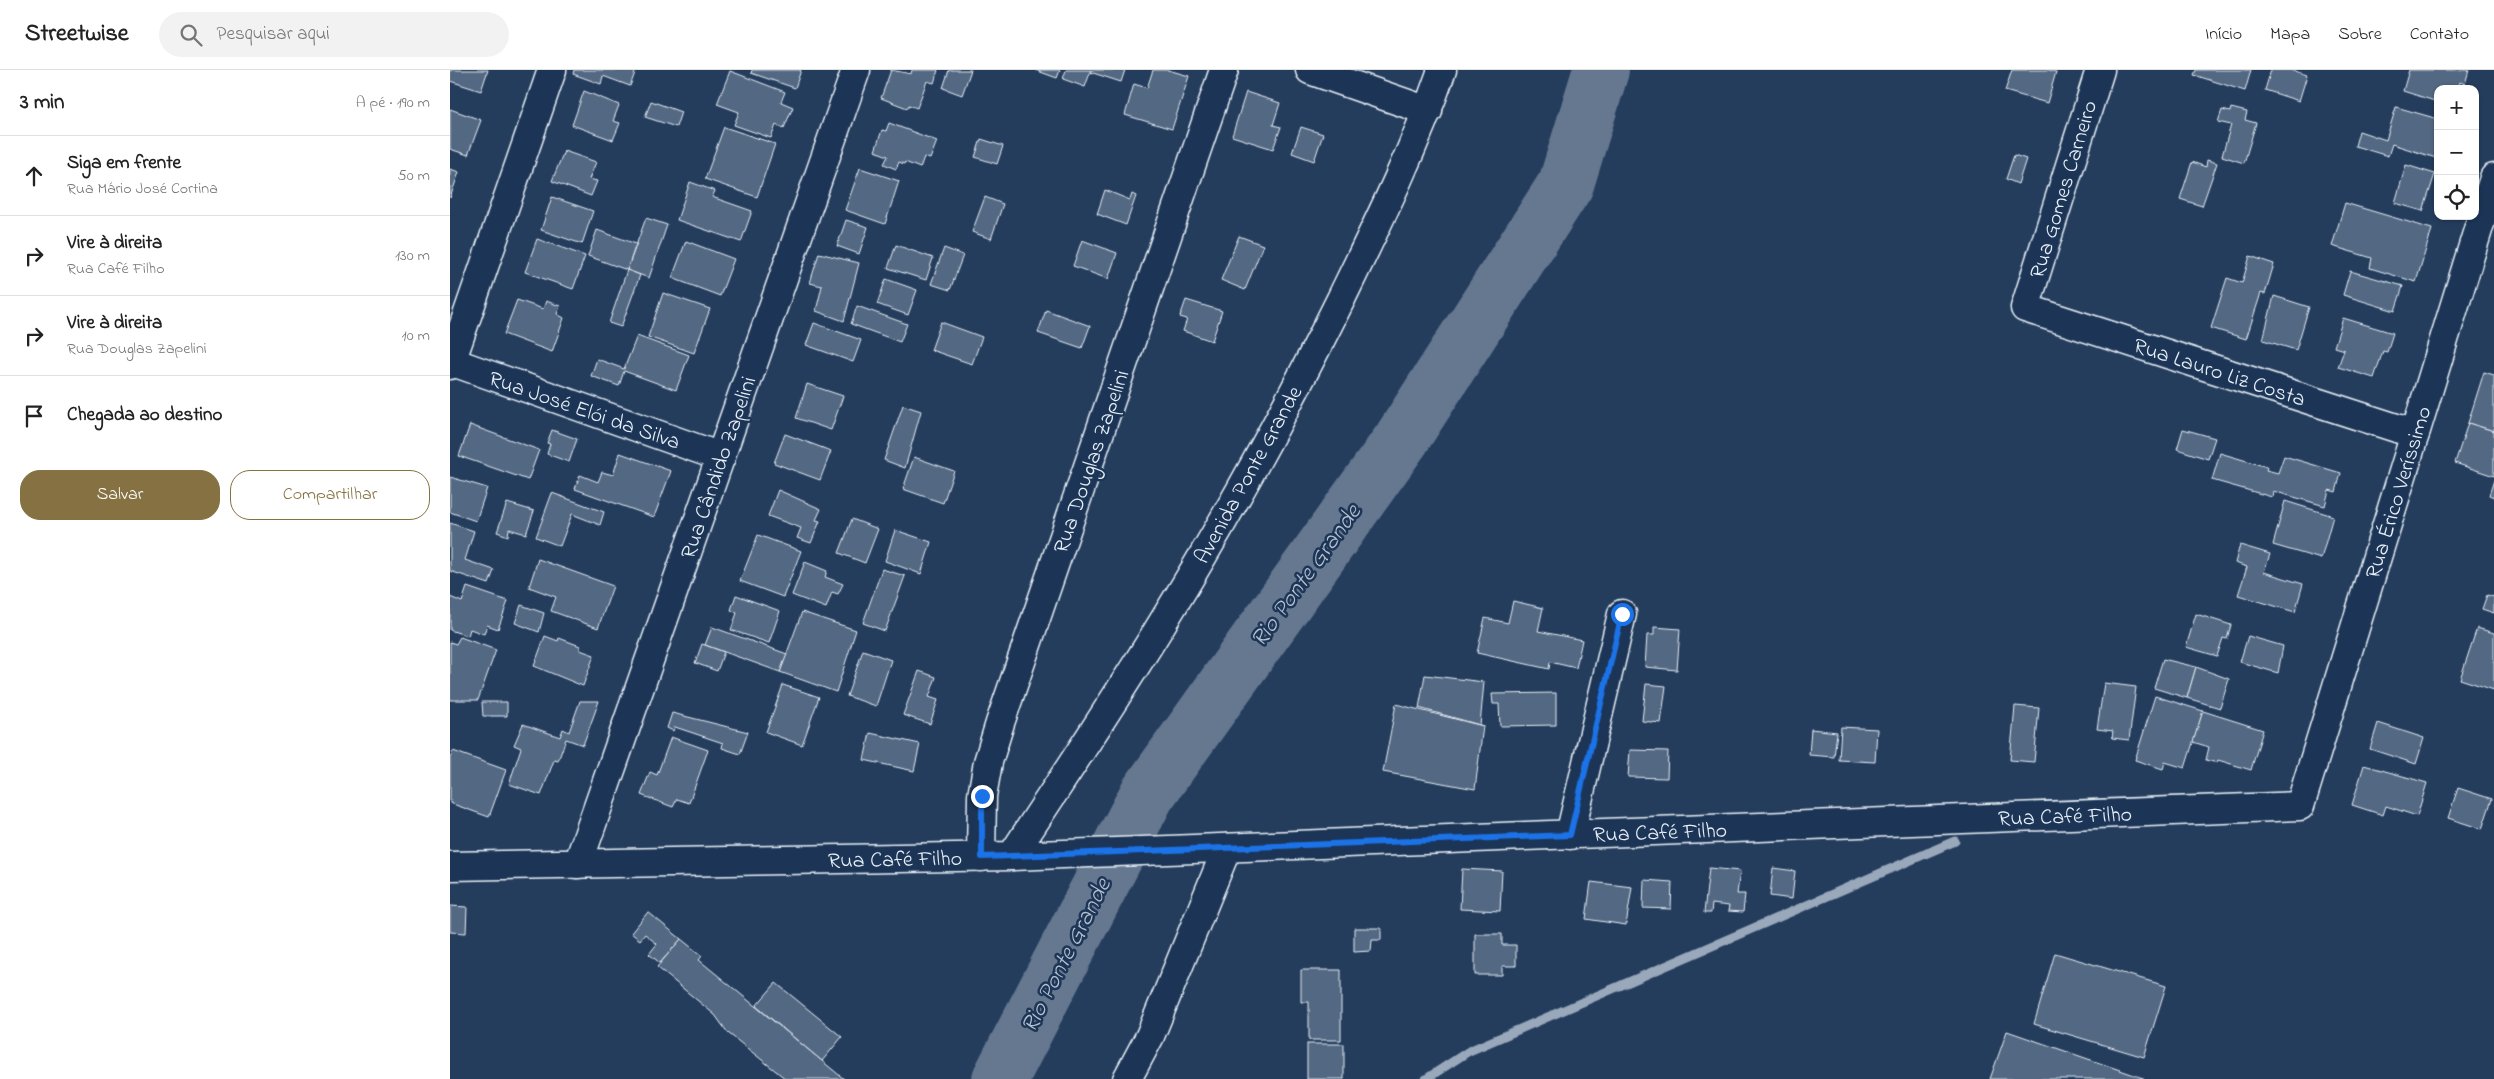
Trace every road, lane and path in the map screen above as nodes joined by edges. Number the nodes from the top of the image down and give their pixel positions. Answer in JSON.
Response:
{"nodes":[{"id":1,"x":552,"y":70,"type":"edge"},
{"id":2,"x":856,"y":70,"type":"edge"},
{"id":3,"x":1224,"y":70,"type":"edge"},
{"id":4,"x":1310,"y":70,"type":"edge"},
{"id":5,"x":1442,"y":70,"type":"edge"},
{"id":6,"x":2100,"y":70,"type":"edge"},
{"id":7,"x":1428,"y":111,"type":"junction"},
{"id":8,"x":2494,"y":178,"type":"edge"},
{"id":9,"x":2025,"y":308,"type":"joint"},
{"id":10,"x":450,"y":363,"type":"edge"},
{"id":11,"x":2415,"y":434,"type":"junction"},
{"id":12,"x":721,"y":457,"type":"junction"},
{"id":13,"x":1622,"y":614,"type":"dead end"},
{"id":14,"x":2300,"y":806,"type":"joint"},
{"id":15,"x":1570,"y":835,"type":"junction"},
{"id":16,"x":1227,"y":848,"type":"junction"},
{"id":17,"x":1012,"y":856,"type":"junction"},
{"id":18,"x":982,"y":857,"type":"junction"},
{"id":19,"x":578,"y":864,"type":"junction"},
{"id":20,"x":450,"y":866,"type":"edge"},
{"id":21,"x":1127,"y":1079,"type":"edge"}],
"edges":[{"from":1,"to":10,"type":"street"},
{"from":2,"to":12,"type":"street","name":"Rua Cândido Zapelini"},
{"from":3,"to":18,"type":"street","name":"Rua Douglas Zapelini"},
{"from":4,"to":7,"type":"street"},
{"from":5,"to":7,"type":"street","name":"Avenida Ponte Grande"},
{"from":6,"to":9,"type":"street","name":"Rua Gomes Carneiro"},
{"from":7,"to":17,"type":"street","name":"Avenida Ponte Grande"},
{"from":8,"to":11,"type":"street","name":"Rua Érico Veríssimo"},
{"from":9,"to":11,"type":"street","name":"Rua Lauro Liz Costa"},
{"from":10,"to":12,"type":"street","name":"Rua José Elói da Silva"},
{"from":11,"to":14,"type":"street","name":"Rua Érico Veríssimo"},
{"from":12,"to":19,"type":"street","name":"Rua Cândido Zapelini"},
{"from":13,"to":15,"type":"street"},
{"from":14,"to":15,"type":"street","name":"Rua Café Filho"},
{"from":15,"to":16,"type":"street","name":"Rua Café Filho"},
{"from":16,"to":17,"type":"street","name":"Rua Café Filho"},
{"from":16,"to":21,"type":"street"},
{"from":17,"to":18,"type":"street","name":"Rua Café Filho"},
{"from":18,"to":19,"type":"street","name":"Rua Café Filho"},
{"from":19,"to":20,"type":"street","name":"Rua Café Filho"}]}
